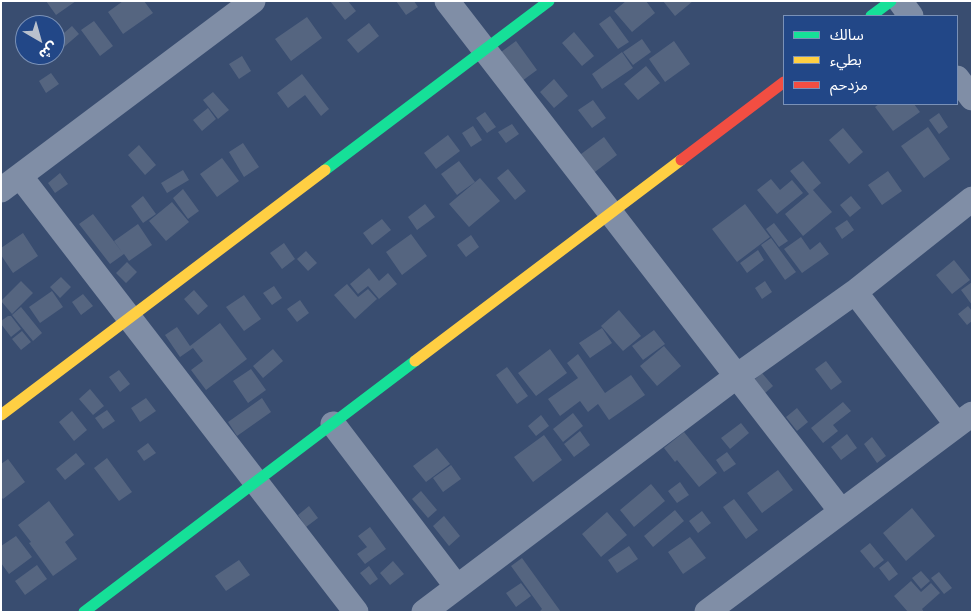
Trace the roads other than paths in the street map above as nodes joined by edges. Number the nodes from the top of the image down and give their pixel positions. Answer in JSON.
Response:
{"nodes":[{"id":1,"x":447,"y":1,"type":"edge"},
{"id":2,"x":550,"y":1,"type":"edge"},
{"id":3,"x":891,"y":1,"type":"edge"},
{"id":4,"x":900,"y":1,"type":"edge"},
{"id":5,"x":251,"y":2,"type":"edge"},
{"id":6,"x":872,"y":15,"type":"edge"},
{"id":7,"x":910,"y":15,"type":"edge"},
{"id":8,"x":484,"y":51,"type":"junction"},
{"id":9,"x":958,"y":79,"type":"edge"},
{"id":10,"x":783,"y":83,"type":"edge"},
{"id":11,"x":972,"y":98,"type":"edge"},
{"id":12,"x":11,"y":183,"type":"edge"},
{"id":13,"x":972,"y":199,"type":"edge"},
{"id":14,"x":611,"y":213,"type":"junction"},
{"id":15,"x":854,"y":292,"type":"junction"},
{"id":16,"x":130,"y":318,"type":"junction"},
{"id":17,"x":737,"y":376,"type":"junction"},
{"id":18,"x":1,"y":415,"type":"edge"},
{"id":19,"x":965,"y":419,"type":"edge"},
{"id":20,"x":333,"y":424,"type":"junction"},
{"id":21,"x":256,"y":483,"type":"junction"},
{"id":22,"x":841,"y":511,"type":"junction"},
{"id":23,"x":457,"y":587,"type":"junction"},
{"id":24,"x":714,"y":610,"type":"edge"},
{"id":25,"x":84,"y":612,"type":"edge"},
{"id":26,"x":356,"y":612,"type":"edge"},
{"id":27,"x":424,"y":612,"type":"edge"}],
"edges":[{"from":1,"to":8,"type":"street"},
{"from":2,"to":8,"type":"street"},
{"from":3,"to":6,"type":"street"},
{"from":4,"to":7,"type":"street"},
{"from":5,"to":12,"type":"street"},
{"from":8,"to":14,"type":"street"},
{"from":8,"to":16,"type":"street"},
{"from":9,"to":11,"type":"street"},
{"from":10,"to":14,"type":"street"},
{"from":12,"to":16,"type":"street"},
{"from":13,"to":15,"type":"street"},
{"from":14,"to":17,"type":"street"},
{"from":14,"to":20,"type":"street"},
{"from":15,"to":17,"type":"street"},
{"from":15,"to":19,"type":"street"},
{"from":16,"to":18,"type":"street"},
{"from":16,"to":21,"type":"street"},
{"from":17,"to":22,"type":"street"},
{"from":17,"to":23,"type":"street"},
{"from":19,"to":22,"type":"street"},
{"from":20,"to":21,"type":"street"},
{"from":20,"to":23,"type":"street"},
{"from":21,"to":25,"type":"street"},
{"from":21,"to":26,"type":"street"},
{"from":22,"to":24,"type":"street"},
{"from":23,"to":27,"type":"street"}]}
